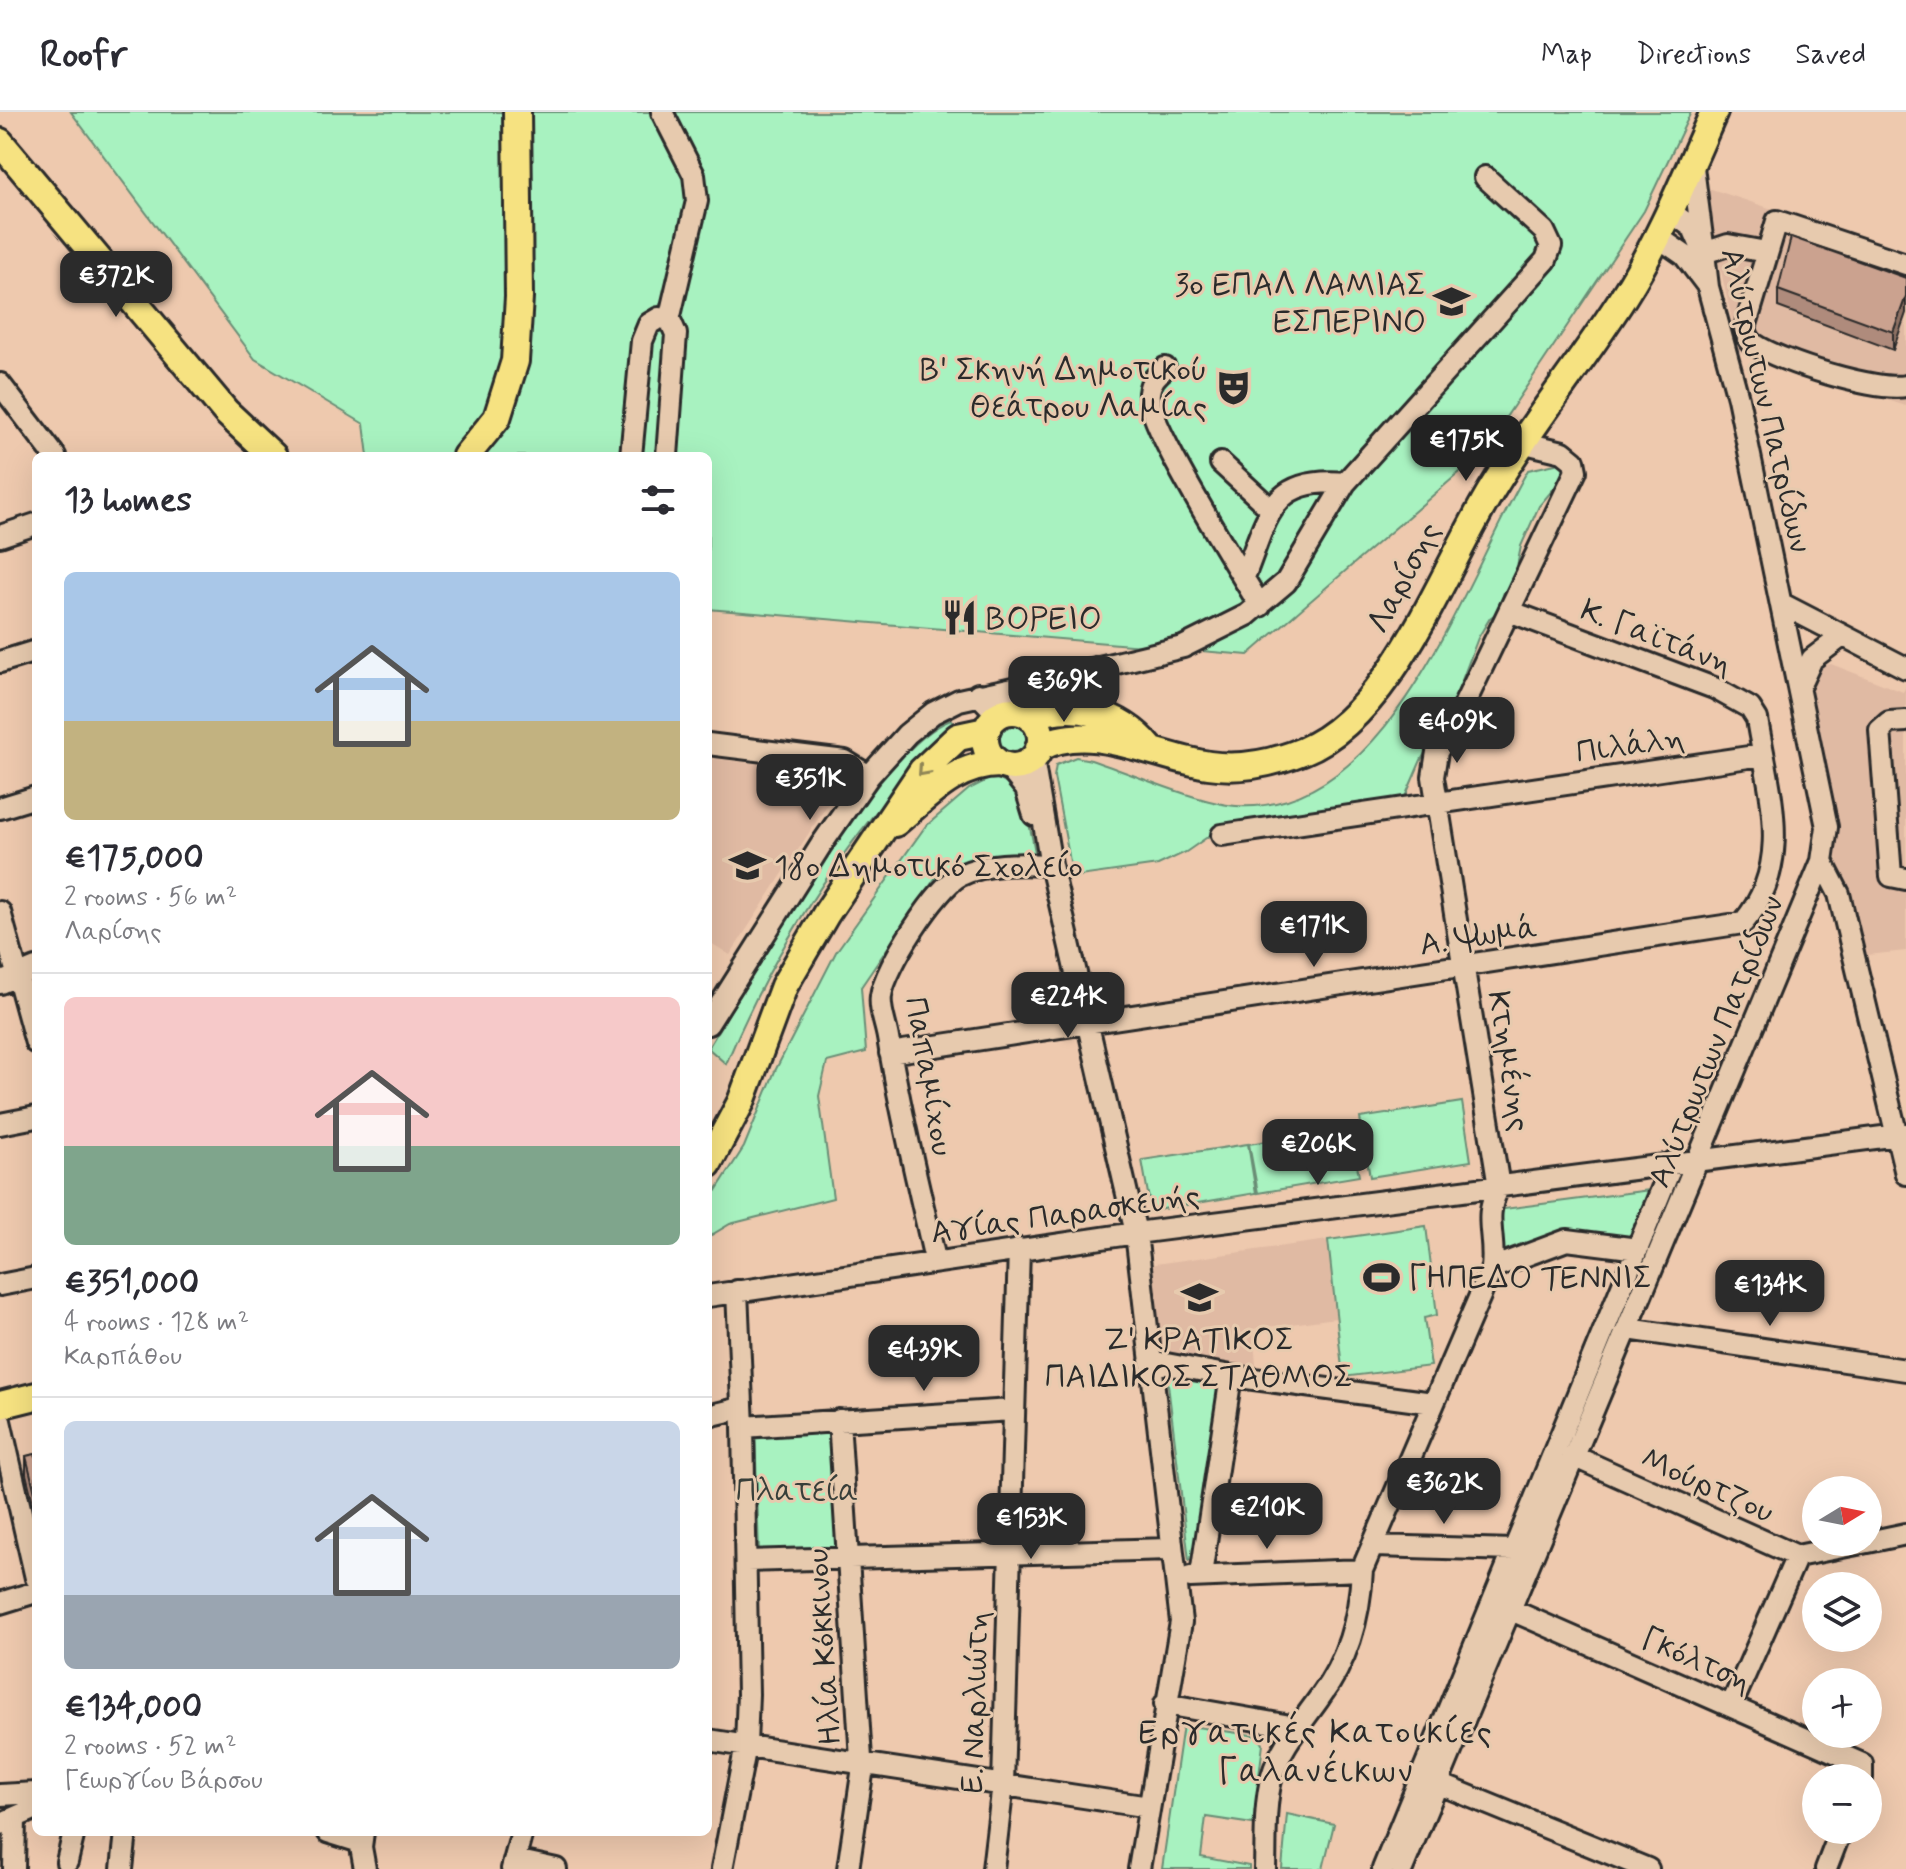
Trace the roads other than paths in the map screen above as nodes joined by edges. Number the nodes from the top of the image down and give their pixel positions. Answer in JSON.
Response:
{"nodes":[{"id":1,"x":517,"y":112,"type":"edge"},
{"id":2,"x":662,"y":112,"type":"edge"},
{"id":3,"x":1714,"y":112,"type":"edge"},
{"id":4,"x":0,"y":142,"type":"edge"},
{"id":5,"x":1693,"y":167,"type":"junction"},
{"id":6,"x":1485,"y":177,"type":"dead end"},
{"id":7,"x":1671,"y":212,"type":"junction"},
{"id":8,"x":1658,"y":237,"type":"junction"},
{"id":9,"x":1766,"y":252,"type":"junction"},
{"id":10,"x":1704,"y":253,"type":"junction"},
{"id":11,"x":1906,"y":264,"type":"edge"},
{"id":12,"x":1708,"y":287,"type":"junction"},
{"id":13,"x":669,"y":320,"type":"junction"},
{"id":14,"x":1165,"y":368,"type":"dead end"},
{"id":15,"x":0,"y":384,"type":"edge"},
{"id":16,"x":1906,"y":386,"type":"edge"},
{"id":17,"x":1521,"y":442,"type":"junction"},
{"id":18,"x":52,"y":452,"type":"edge"},
{"id":19,"x":269,"y":452,"type":"edge"},
{"id":20,"x":469,"y":452,"type":"edge"},
{"id":21,"x":631,"y":452,"type":"edge"},
{"id":22,"x":667,"y":452,"type":"edge"},
{"id":23,"x":1221,"y":463,"type":"dead end"},
{"id":24,"x":1345,"y":483,"type":"junction"},
{"id":25,"x":1272,"y":510,"type":"junction"},
{"id":26,"x":32,"y":525,"type":"edge"},
{"id":27,"x":0,"y":536,"type":"edge"},
{"id":28,"x":1244,"y":577,"type":"junction"},
{"id":29,"x":1782,"y":604,"type":"junction"},
{"id":30,"x":1254,"y":610,"type":"junction"},
{"id":31,"x":1509,"y":611,"type":"junction"},
{"id":32,"x":1841,"y":637,"type":"junction"},
{"id":33,"x":32,"y":652,"type":"edge"},
{"id":34,"x":0,"y":662,"type":"edge"},
{"id":35,"x":1906,"y":668,"type":"edge"},
{"id":36,"x":1799,"y":687,"type":"junction"},
{"id":37,"x":1035,"y":688,"type":"junction"},
{"id":38,"x":978,"y":694,"type":"junction"},
{"id":39,"x":1008,"y":719,"type":"junction"},
{"id":40,"x":1906,"y":721,"type":"edge"},
{"id":41,"x":712,"y":744,"type":"edge"},
{"id":42,"x":1150,"y":748,"type":"junction"},
{"id":43,"x":1036,"y":753,"type":"junction"},
{"id":44,"x":1762,"y":755,"type":"junction"},
{"id":45,"x":1004,"y":766,"type":"junction"},
{"id":46,"x":869,"y":776,"type":"junction"},
{"id":47,"x":32,"y":798,"type":"edge"},
{"id":48,"x":1438,"y":802,"type":"junction"},
{"id":49,"x":0,"y":808,"type":"edge"},
{"id":50,"x":880,"y":835,"type":"junction"},
{"id":51,"x":1222,"y":835,"type":"dead end"},
{"id":52,"x":1046,"y":838,"type":"junction"},
{"id":53,"x":1822,"y":861,"type":"junction"},
{"id":54,"x":1051,"y":865,"type":"junction"},
{"id":55,"x":1906,"y":879,"type":"edge"},
{"id":56,"x":0,"y":912,"type":"edge"},
{"id":57,"x":1743,"y":923,"type":"joint"},
{"id":58,"x":1465,"y":968,"type":"junction"},
{"id":59,"x":18,"y":975,"type":"edge"},
{"id":60,"x":712,"y":1018,"type":"edge"},
{"id":61,"x":1088,"y":1026,"type":"junction"},
{"id":62,"x":32,"y":1028,"type":"edge"},
{"id":63,"x":890,"y":1053,"type":"junction"},
{"id":64,"x":32,"y":1118,"type":"edge"},
{"id":65,"x":0,"y":1124,"type":"edge"},
{"id":66,"x":1902,"y":1134,"type":"edge"},
{"id":67,"x":712,"y":1156,"type":"edge"},
{"id":68,"x":1699,"y":1159,"type":"junction"},
{"id":69,"x":1673,"y":1162,"type":"junction"},
{"id":70,"x":1906,"y":1174,"type":"edge"},
{"id":71,"x":1499,"y":1187,"type":"junction"},
{"id":72,"x":1136,"y":1233,"type":"junction"},
{"id":73,"x":1019,"y":1249,"type":"junction"},
{"id":74,"x":1638,"y":1249,"type":"junction"},
{"id":75,"x":935,"y":1260,"type":"junction"},
{"id":76,"x":1492,"y":1268,"type":"junction"},
{"id":77,"x":32,"y":1279,"type":"edge"},
{"id":78,"x":0,"y":1285,"type":"edge"},
{"id":79,"x":737,"y":1291,"type":"junction"},
{"id":80,"x":712,"y":1295,"type":"edge"},
{"id":81,"x":1628,"y":1329,"type":"junction"},
{"id":82,"x":1150,"y":1361,"type":"junction"},
{"id":83,"x":1906,"y":1370,"type":"edge"},
{"id":84,"x":1231,"y":1376,"type":"junction"},
{"id":85,"x":32,"y":1397,"type":"edge"},
{"id":86,"x":1433,"y":1403,"type":"junction"},
{"id":87,"x":0,"y":1405,"type":"edge"},
{"id":88,"x":1012,"y":1410,"type":"junction"},
{"id":89,"x":712,"y":1416,"type":"edge"},
{"id":90,"x":742,"y":1418,"type":"junction"},
{"id":91,"x":839,"y":1420,"type":"junction"},
{"id":92,"x":0,"y":1421,"type":"edge"},
{"id":93,"x":1573,"y":1456,"type":"junction"},
{"id":94,"x":1906,"y":1534,"type":"edge"},
{"id":95,"x":1882,"y":1539,"type":"edge"},
{"id":96,"x":1374,"y":1546,"type":"junction"},
{"id":97,"x":1170,"y":1549,"type":"junction"},
{"id":98,"x":1514,"y":1550,"type":"junction"},
{"id":99,"x":1010,"y":1551,"type":"junction"},
{"id":100,"x":1802,"y":1555,"type":"edge"},
{"id":101,"x":1797,"y":1556,"type":"junction"},
{"id":102,"x":845,"y":1557,"type":"junction"},
{"id":103,"x":32,"y":1561,"type":"edge"},
{"id":104,"x":747,"y":1561,"type":"junction"},
{"id":105,"x":1362,"y":1570,"type":"junction"},
{"id":106,"x":1201,"y":1575,"type":"junction"},
{"id":107,"x":1178,"y":1580,"type":"junction"},
{"id":108,"x":32,"y":1593,"type":"edge"},
{"id":109,"x":0,"y":1603,"type":"edge"},
{"id":110,"x":1509,"y":1609,"type":"junction"},
{"id":111,"x":1165,"y":1704,"type":"junction"},
{"id":112,"x":1731,"y":1706,"type":"junction"},
{"id":113,"x":1296,"y":1727,"type":"junction"},
{"id":114,"x":712,"y":1741,"type":"edge"},
{"id":115,"x":746,"y":1745,"type":"junction"},
{"id":116,"x":861,"y":1762,"type":"junction"},
{"id":117,"x":1848,"y":1764,"type":"edge"},
{"id":118,"x":1437,"y":1783,"type":"junction"},
{"id":119,"x":1003,"y":1784,"type":"junction"},
{"id":120,"x":32,"y":1793,"type":"edge"},
{"id":121,"x":0,"y":1795,"type":"edge"},
{"id":122,"x":1149,"y":1807,"type":"junction"},
{"id":123,"x":32,"y":1810,"type":"edge"},
{"id":124,"x":7,"y":1821,"type":"edge"},
{"id":125,"x":73,"y":1836,"type":"edge"},
{"id":126,"x":126,"y":1836,"type":"edge"},
{"id":127,"x":521,"y":1836,"type":"edge"},
{"id":128,"x":362,"y":1837,"type":"edge"},
{"id":129,"x":1836,"y":1844,"type":"edge"},
{"id":130,"x":67,"y":1862,"type":"dead end"},
{"id":131,"x":514,"y":1864,"type":"edge"},
{"id":132,"x":14,"y":1869,"type":"edge"},
{"id":133,"x":122,"y":1869,"type":"edge"},
{"id":134,"x":365,"y":1869,"type":"edge"},
{"id":135,"x":556,"y":1869,"type":"edge"},
{"id":136,"x":722,"y":1869,"type":"edge"},
{"id":137,"x":848,"y":1869,"type":"edge"},
{"id":138,"x":993,"y":1869,"type":"edge"},
{"id":139,"x":1139,"y":1869,"type":"edge"},
{"id":140,"x":1265,"y":1869,"type":"edge"},
{"id":141,"x":1383,"y":1869,"type":"edge"},
{"id":142,"x":1402,"y":1869,"type":"edge"},
{"id":143,"x":1648,"y":1869,"type":"edge"},
{"id":144,"x":1826,"y":1869,"type":"edge"}],
"edges":[{"from":1,"to":20,"type":"main road"},
{"from":2,"to":13,"type":"street"},
{"from":3,"to":5,"type":"main road","name":"Λαρίσης"},
{"from":4,"to":19,"type":"main road"},
{"from":5,"to":7,"type":"main road","name":"Λαρίσης"},
{"from":5,"to":10,"type":"street"},
{"from":6,"to":24,"type":"street"},
{"from":7,"to":8,"type":"main road","name":"Λαρίσης"},
{"from":7,"to":10,"type":"street","name":"Αλύτρωτων Πατρίδων"},
{"from":8,"to":12,"type":"street"},
{"from":8,"to":17,"type":"main road","name":"Λαρίσης"},
{"from":9,"to":10,"type":"street"},
{"from":9,"to":11,"type":"street"},
{"from":9,"to":16,"type":"street"},
{"from":10,"to":12,"type":"street","name":"Αλύτρωτων Πατρίδων"},
{"from":12,"to":29,"type":"street","name":"Αλύτρωτων Πατρίδων"},
{"from":13,"to":21,"type":"street"},
{"from":13,"to":22,"type":"street"},
{"from":14,"to":28,"type":"street"},
{"from":15,"to":18,"type":"street"},
{"from":17,"to":31,"type":"street","name":"Κτημένης"},
{"from":17,"to":42,"type":"main road","name":"Λαρίσης"},
{"from":23,"to":25,"type":"street"},
{"from":24,"to":25,"type":"street"},
{"from":24,"to":30,"type":"street"},
{"from":25,"to":28,"type":"street"},
{"from":26,"to":27,"type":"street"},
{"from":28,"to":30,"type":"street"},
{"from":29,"to":32,"type":"street"},
{"from":29,"to":36,"type":"street","name":"Αλύτρωτων Πατρίδων"},
{"from":30,"to":37,"type":"street"},
{"from":31,"to":44,"type":"street","name":"Κ. Γαϊτάνη"},
{"from":31,"to":48,"type":"street","name":"Κτημένης"},
{"from":32,"to":35,"type":"street"},
{"from":32,"to":36,"type":"street"},
{"from":33,"to":34,"type":"street"},
{"from":36,"to":53,"type":"street","name":"Αλύτρωτων Πατρίδων"},
{"from":37,"to":38,"type":"street"},
{"from":37,"to":39,"type":"street"},
{"from":38,"to":39,"type":"street"},
{"from":38,"to":46,"type":"street"},
{"from":39,"to":42,"type":"main road","name":"Λαρίσης"},
{"from":39,"to":43,"type":"main road"},
{"from":39,"to":45,"type":"main road"},
{"from":39,"to":50,"type":"main road","name":"Λαρίσης","one_way":true},
{"from":40,"to":55,"type":"street"},
{"from":41,"to":46,"type":"street"},
{"from":42,"to":43,"type":"main road","name":"Λαρίσης"},
{"from":43,"to":45,"type":"main road"},
{"from":43,"to":52,"type":"street"},
{"from":44,"to":48,"type":"street","name":"Πιλάλη"},
{"from":44,"to":57,"type":"street","name":"Κ. Γαϊτάνη"},
{"from":45,"to":50,"type":"main road","name":"Λαρίσης"},
{"from":45,"to":52,"type":"street"},
{"from":46,"to":60,"type":"street"},
{"from":47,"to":49,"type":"street"},
{"from":48,"to":51,"type":"street","name":"Πιλάλη"},
{"from":48,"to":58,"type":"street","name":"Κτημένης"},
{"from":50,"to":67,"type":"main road","name":"Λαρίσης"},
{"from":52,"to":54,"type":"street"},
{"from":53,"to":66,"type":"street"},
{"from":53,"to":68,"type":"street","name":"Αλύτρωτων Πατρίδων"},
{"from":54,"to":61,"type":"street"},
{"from":54,"to":63,"type":"street","name":"Παπαμίχου"},
{"from":56,"to":59,"type":"street"},
{"from":57,"to":58,"type":"street","name":"Α. Ψωμά"},
{"from":58,"to":61,"type":"street","name":"Α. Ψωμά"},
{"from":58,"to":71,"type":"street","name":"Κτημένης"},
{"from":59,"to":62,"type":"street"},
{"from":61,"to":63,"type":"street","name":"Α. Ψωμά"},
{"from":61,"to":72,"type":"street"},
{"from":63,"to":75,"type":"street","name":"Παπαμίχου"},
{"from":64,"to":65,"type":"street"},
{"from":66,"to":68,"type":"street","name":"Αγίας Παρασκευής"},
{"from":66,"to":70,"type":"street"},
{"from":68,"to":69,"type":"street","name":"Αγίας Παρασκευής"},
{"from":68,"to":81,"type":"street","name":"Αλύτρωτων Πατρίδων"},
{"from":69,"to":71,"type":"street","name":"Αγίας Παρασκευής"},
{"from":69,"to":74,"type":"street"},
{"from":71,"to":72,"type":"street","name":"Αγίας Παρασκευής"},
{"from":71,"to":76,"type":"street"},
{"from":72,"to":73,"type":"street","name":"Αγίας Παρασκευής"},
{"from":72,"to":82,"type":"street"},
{"from":73,"to":75,"type":"street","name":"Αγίας Παρασκευής"},
{"from":73,"to":88,"type":"street","name":"Ε. Ναρλιώτη"},
{"from":74,"to":76,"type":"street"},
{"from":74,"to":98,"type":"street"},
{"from":75,"to":79,"type":"street","name":"Αγίας Παρασκευής"},
{"from":76,"to":86,"type":"street"},
{"from":77,"to":78,"type":"street"},
{"from":79,"to":80,"type":"street","name":"Αγίας Παρασκευής"},
{"from":79,"to":90,"type":"street"},
{"from":81,"to":83,"type":"street"},
{"from":81,"to":93,"type":"street","name":"Αλύτρωτων Πατρίδων"},
{"from":82,"to":84,"type":"street"},
{"from":82,"to":97,"type":"street"},
{"from":84,"to":86,"type":"street"},
{"from":84,"to":106,"type":"street"},
{"from":85,"to":87,"type":"main road"},
{"from":86,"to":96,"type":"street"},
{"from":88,"to":91,"type":"street"},
{"from":88,"to":99,"type":"street","name":"Ε. Ναρλιώτη"},
{"from":89,"to":90,"type":"street"},
{"from":90,"to":91,"type":"street"},
{"from":90,"to":104,"type":"street"},
{"from":91,"to":102,"type":"street","name":"Ηλία Κόκκινου"},
{"from":92,"to":103,"type":"street"},
{"from":93,"to":101,"type":"street","name":"Μούρτζου"},
{"from":93,"to":110,"type":"street","name":"Αλύτρωτων Πατρίδων"},
{"from":94,"to":95,"type":"street","name":"Μούρτζου"},
{"from":96,"to":98,"type":"street"},
{"from":96,"to":105,"type":"street"},
{"from":97,"to":99,"type":"street"},
{"from":97,"to":107,"type":"street"},
{"from":98,"to":141,"type":"street"},
{"from":99,"to":102,"type":"street"},
{"from":99,"to":119,"type":"street","name":"Ε. Ναρλιώτη"},
{"from":100,"to":101,"type":"street","name":"Μούρτζου"},
{"from":101,"to":112,"type":"street"},
{"from":102,"to":104,"type":"street"},
{"from":102,"to":116,"type":"street","name":"Ηλία Κόκκινου"},
{"from":104,"to":115,"type":"street"},
{"from":105,"to":106,"type":"street"},
{"from":105,"to":113,"type":"street"},
{"from":106,"to":107,"type":"street"},
{"from":107,"to":111,"type":"street"},
{"from":108,"to":109,"type":"street"},
{"from":110,"to":112,"type":"street","name":"Γκόλτση"},
{"from":110,"to":118,"type":"street","name":"Αλύτρωτων Πατρίδων"},
{"from":111,"to":113,"type":"street"},
{"from":111,"to":122,"type":"street"},
{"from":112,"to":117,"type":"street","name":"Γκόλτση"},
{"from":113,"to":140,"type":"street"},
{"from":114,"to":115,"type":"street"},
{"from":115,"to":116,"type":"street"},
{"from":115,"to":136,"type":"street"},
{"from":116,"to":119,"type":"street"},
{"from":116,"to":137,"type":"street","name":"Ηλία Κόκκινου"},
{"from":118,"to":142,"type":"street","name":"Αλύτρωτων Πατρίδων"},
{"from":118,"to":143,"type":"street"},
{"from":119,"to":122,"type":"street"},
{"from":119,"to":138,"type":"street","name":"Ε. Ναρλιώτη"},
{"from":120,"to":121,"type":"street"},
{"from":122,"to":139,"type":"street"},
{"from":123,"to":124,"type":"street"},
{"from":124,"to":132,"type":"street"},
{"from":125,"to":130,"type":"street"},
{"from":126,"to":133,"type":"street"},
{"from":127,"to":131,"type":"street"},
{"from":128,"to":134,"type":"street"},
{"from":129,"to":144,"type":"street"},
{"from":131,"to":135,"type":"street"}]}
